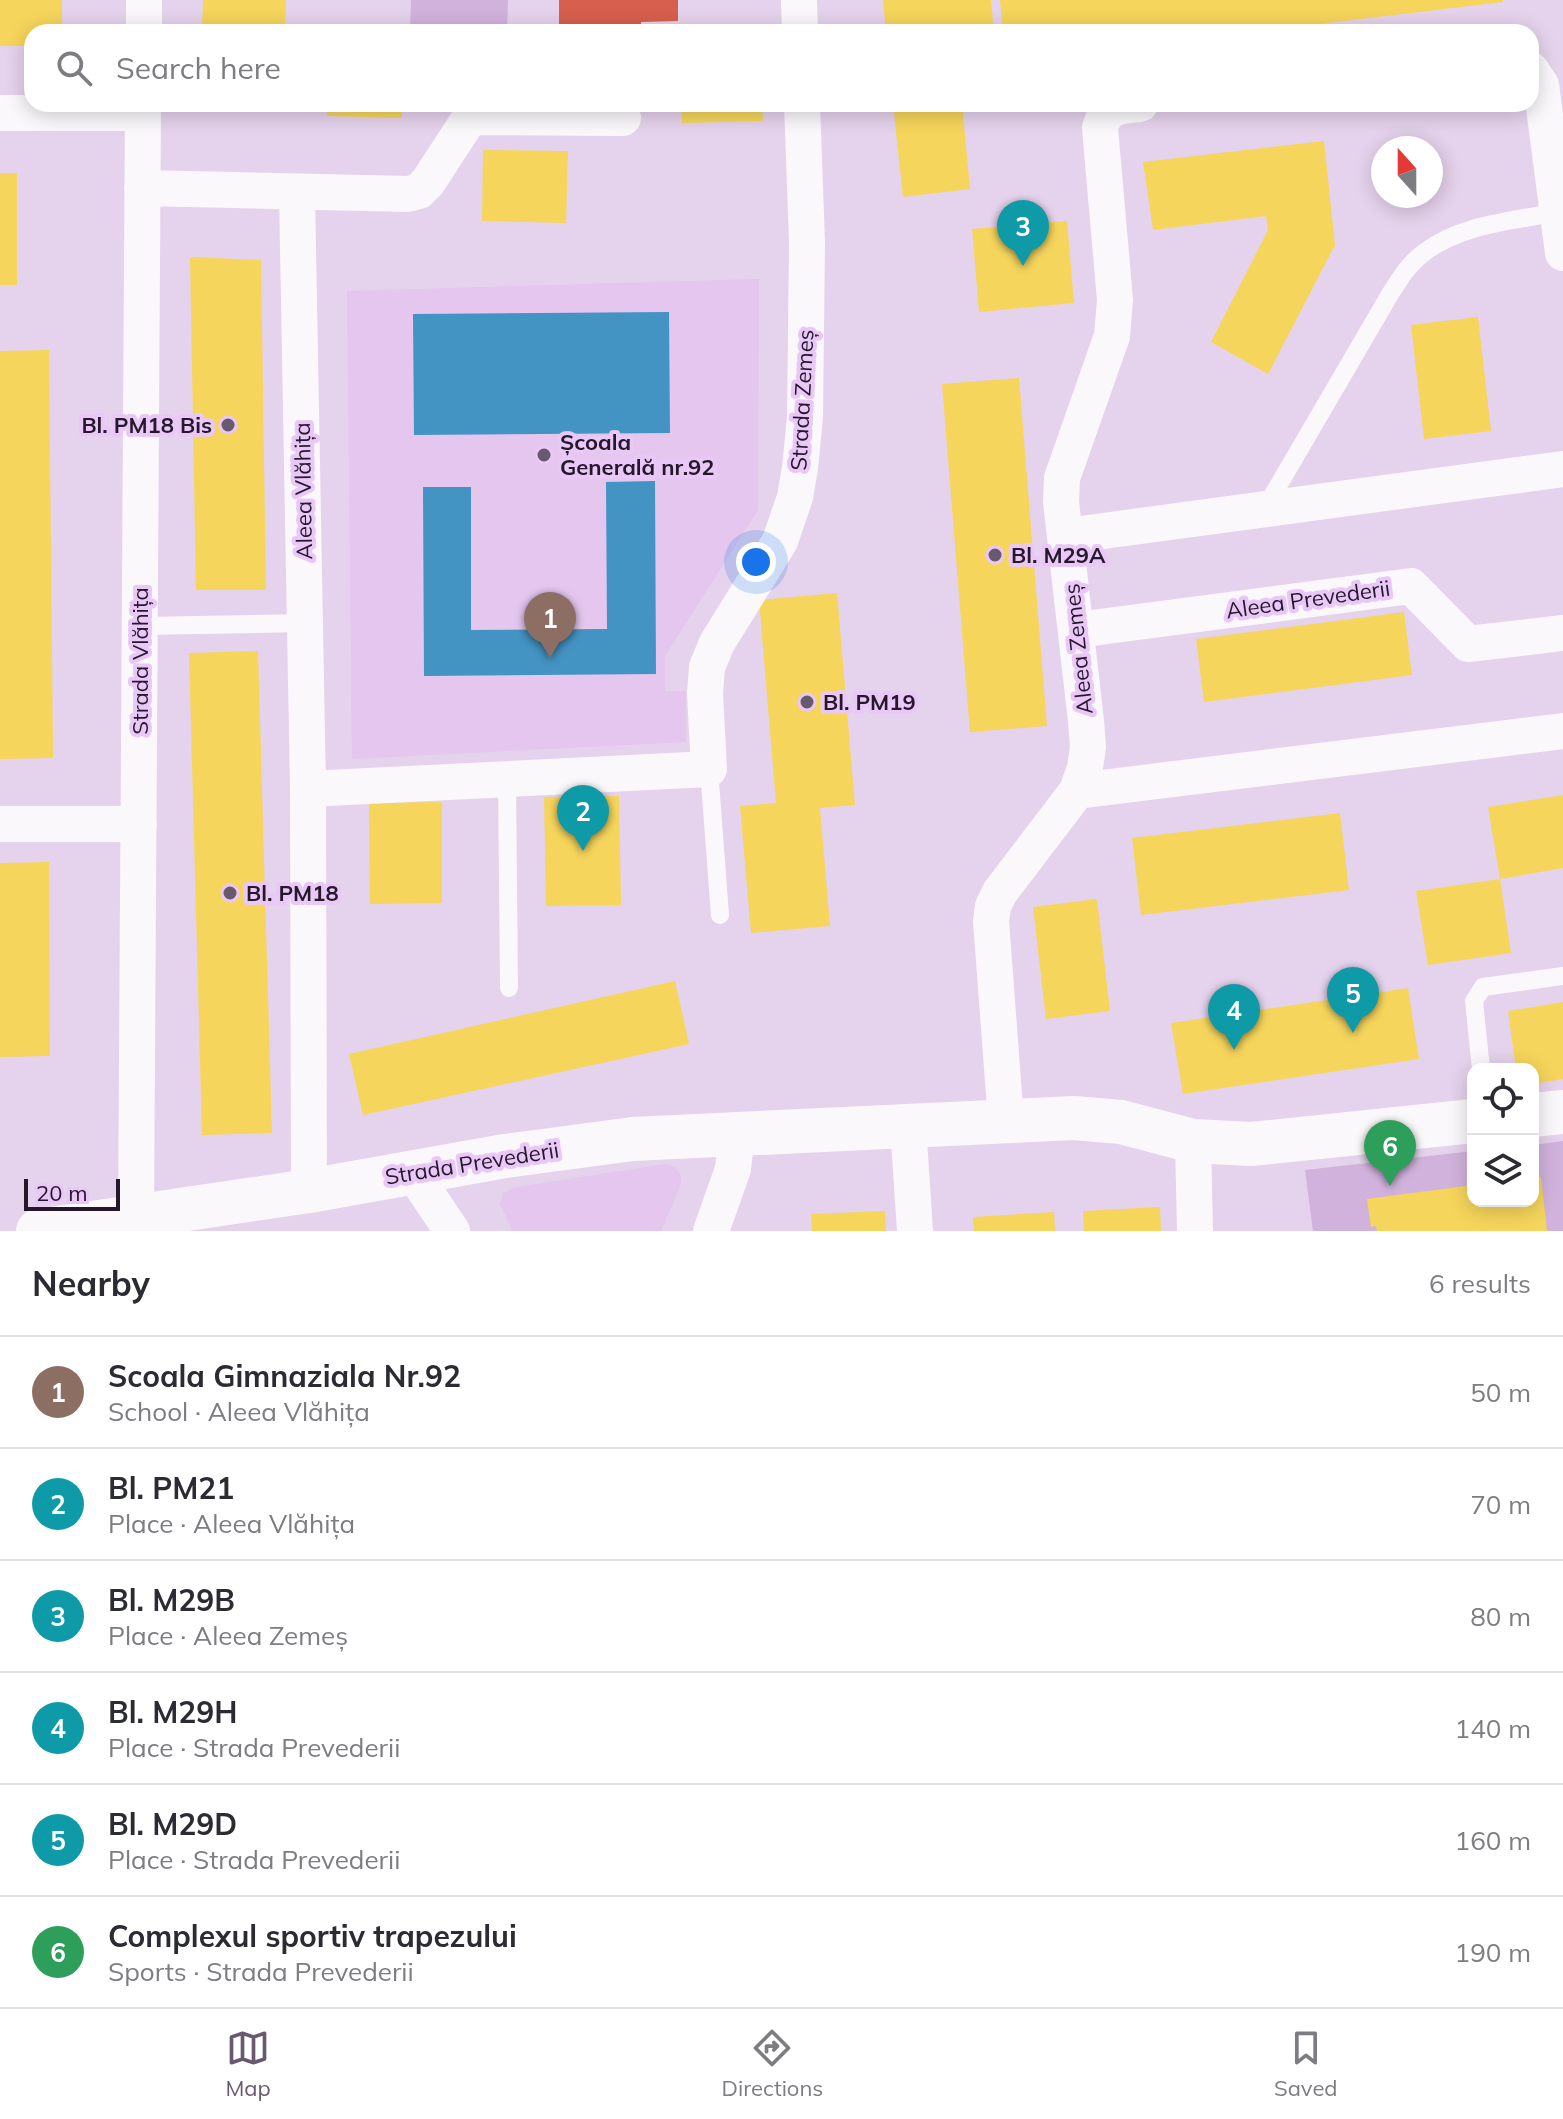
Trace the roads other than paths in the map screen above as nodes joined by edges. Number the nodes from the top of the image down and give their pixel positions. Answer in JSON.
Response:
{"nodes":[{"id":1,"x":144,"y":0,"type":"edge"},
{"id":2,"x":799,"y":0,"type":"edge"},
{"id":3,"x":144,"y":24,"type":"edge"},
{"id":4,"x":800,"y":24,"type":"edge"},
{"id":5,"x":1539,"y":82,"type":"edge"},
{"id":6,"x":29,"y":112,"type":"edge"},
{"id":7,"x":143,"y":112,"type":"edge"},
{"id":8,"x":802,"y":112,"type":"edge"},
{"id":9,"x":1108,"y":112,"type":"edge"},
{"id":10,"x":0,"y":113,"type":"edge"},
{"id":11,"x":623,"y":118,"type":"dead end"},
{"id":12,"x":142,"y":188,"type":"junction"},
{"id":13,"x":297,"y":193,"type":"junction"},
{"id":14,"x":1558,"y":212,"type":"junction"},
{"id":15,"x":1563,"y":253,"type":"edge"},
{"id":16,"x":1563,"y":469,"type":"edge"},
{"id":17,"x":1264,"y":510,"type":"junction"},
{"id":18,"x":1066,"y":536,"type":"junction"},
{"id":19,"x":305,"y":623,"type":"junction"},
{"id":20,"x":140,"y":626,"type":"junction"},
{"id":21,"x":1077,"y":630,"type":"junction"},
{"id":22,"x":1563,"y":633,"type":"edge"},
{"id":23,"x":1563,"y":731,"type":"edge"},
{"id":24,"x":709,"y":769,"type":"junction"},
{"id":25,"x":507,"y":779,"type":"junction"},
{"id":26,"x":308,"y":789,"type":"junction"},
{"id":27,"x":1077,"y":791,"type":"junction"},
{"id":28,"x":0,"y":824,"type":"edge"},
{"id":29,"x":139,"y":824,"type":"junction"},
{"id":30,"x":720,"y":915,"type":"dead end"},
{"id":31,"x":1563,"y":976,"type":"edge"},
{"id":32,"x":509,"y":988,"type":"dead end"},
{"id":33,"x":1480,"y":1063,"type":"edge"},
{"id":34,"x":1563,"y":1112,"type":"edge"},
{"id":35,"x":1539,"y":1114,"type":"edge"},
{"id":36,"x":1006,"y":1121,"type":"junction"},
{"id":37,"x":1467,"y":1122,"type":"edge"},
{"id":38,"x":908,"y":1125,"type":"junction"},
{"id":39,"x":737,"y":1133,"type":"junction"},
{"id":40,"x":1193,"y":1141,"type":"junction"},
{"id":41,"x":413,"y":1173,"type":"junction"},
{"id":42,"x":309,"y":1191,"type":"junction"},
{"id":43,"x":136,"y":1218,"type":"junction"},
{"id":44,"x":38,"y":1231,"type":"edge"},
{"id":45,"x":452,"y":1231,"type":"edge"},
{"id":46,"x":711,"y":1231,"type":"edge"},
{"id":47,"x":915,"y":1231,"type":"edge"},
{"id":48,"x":1195,"y":1231,"type":"edge"}],
"edges":[{"from":1,"to":3,"type":"street"},
{"from":2,"to":4,"type":"street"},
{"from":5,"to":14,"type":"street"},
{"from":6,"to":10,"type":"street"},
{"from":7,"to":12,"type":"street","name":"Strada Vlăhița"},
{"from":8,"to":24,"type":"street","name":"Strada Zemeș"},
{"from":9,"to":18,"type":"street","name":"Aleea Zemeș"},
{"from":11,"to":13,"type":"street"},
{"from":12,"to":13,"type":"street"},
{"from":12,"to":20,"type":"street","name":"Strada Vlăhița"},
{"from":13,"to":19,"type":"street","name":"Aleea Vlăhița"},
{"from":14,"to":15,"type":"street"},
{"from":14,"to":17,"type":"lane"},
{"from":16,"to":17,"type":"street"},
{"from":17,"to":18,"type":"street"},
{"from":18,"to":21,"type":"street","name":"Aleea Zemeș"},
{"from":19,"to":20,"type":"lane"},
{"from":19,"to":26,"type":"street","name":"Aleea Vlăhița"},
{"from":20,"to":29,"type":"street","name":"Strada Vlăhița"},
{"from":21,"to":22,"type":"street","name":"Aleea Prevederii"},
{"from":21,"to":27,"type":"street","name":"Aleea Zemeș"},
{"from":23,"to":27,"type":"street"},
{"from":24,"to":25,"type":"street"},
{"from":24,"to":30,"type":"lane"},
{"from":25,"to":26,"type":"street"},
{"from":25,"to":32,"type":"lane"},
{"from":26,"to":42,"type":"street","name":"Aleea Vlăhița"},
{"from":27,"to":36,"type":"street","name":"Aleea Zemeș"},
{"from":28,"to":29,"type":"street"},
{"from":29,"to":43,"type":"street","name":"Strada Vlăhița"},
{"from":31,"to":33,"type":"lane"},
{"from":34,"to":35,"type":"street"},
{"from":36,"to":38,"type":"street","name":"Strada Prevederii"},
{"from":36,"to":40,"type":"street","name":"Strada Prevederii"},
{"from":37,"to":40,"type":"street","name":"Strada Prevederii"},
{"from":38,"to":39,"type":"street","name":"Strada Prevederii"},
{"from":38,"to":47,"type":"street"},
{"from":39,"to":41,"type":"street","name":"Strada Prevederii"},
{"from":39,"to":46,"type":"street"},
{"from":40,"to":48,"type":"street"},
{"from":41,"to":42,"type":"street","name":"Strada Prevederii"},
{"from":41,"to":45,"type":"street"},
{"from":42,"to":43,"type":"street","name":"Strada Prevederii"},
{"from":43,"to":44,"type":"street","name":"Strada Prevederii"}]}
